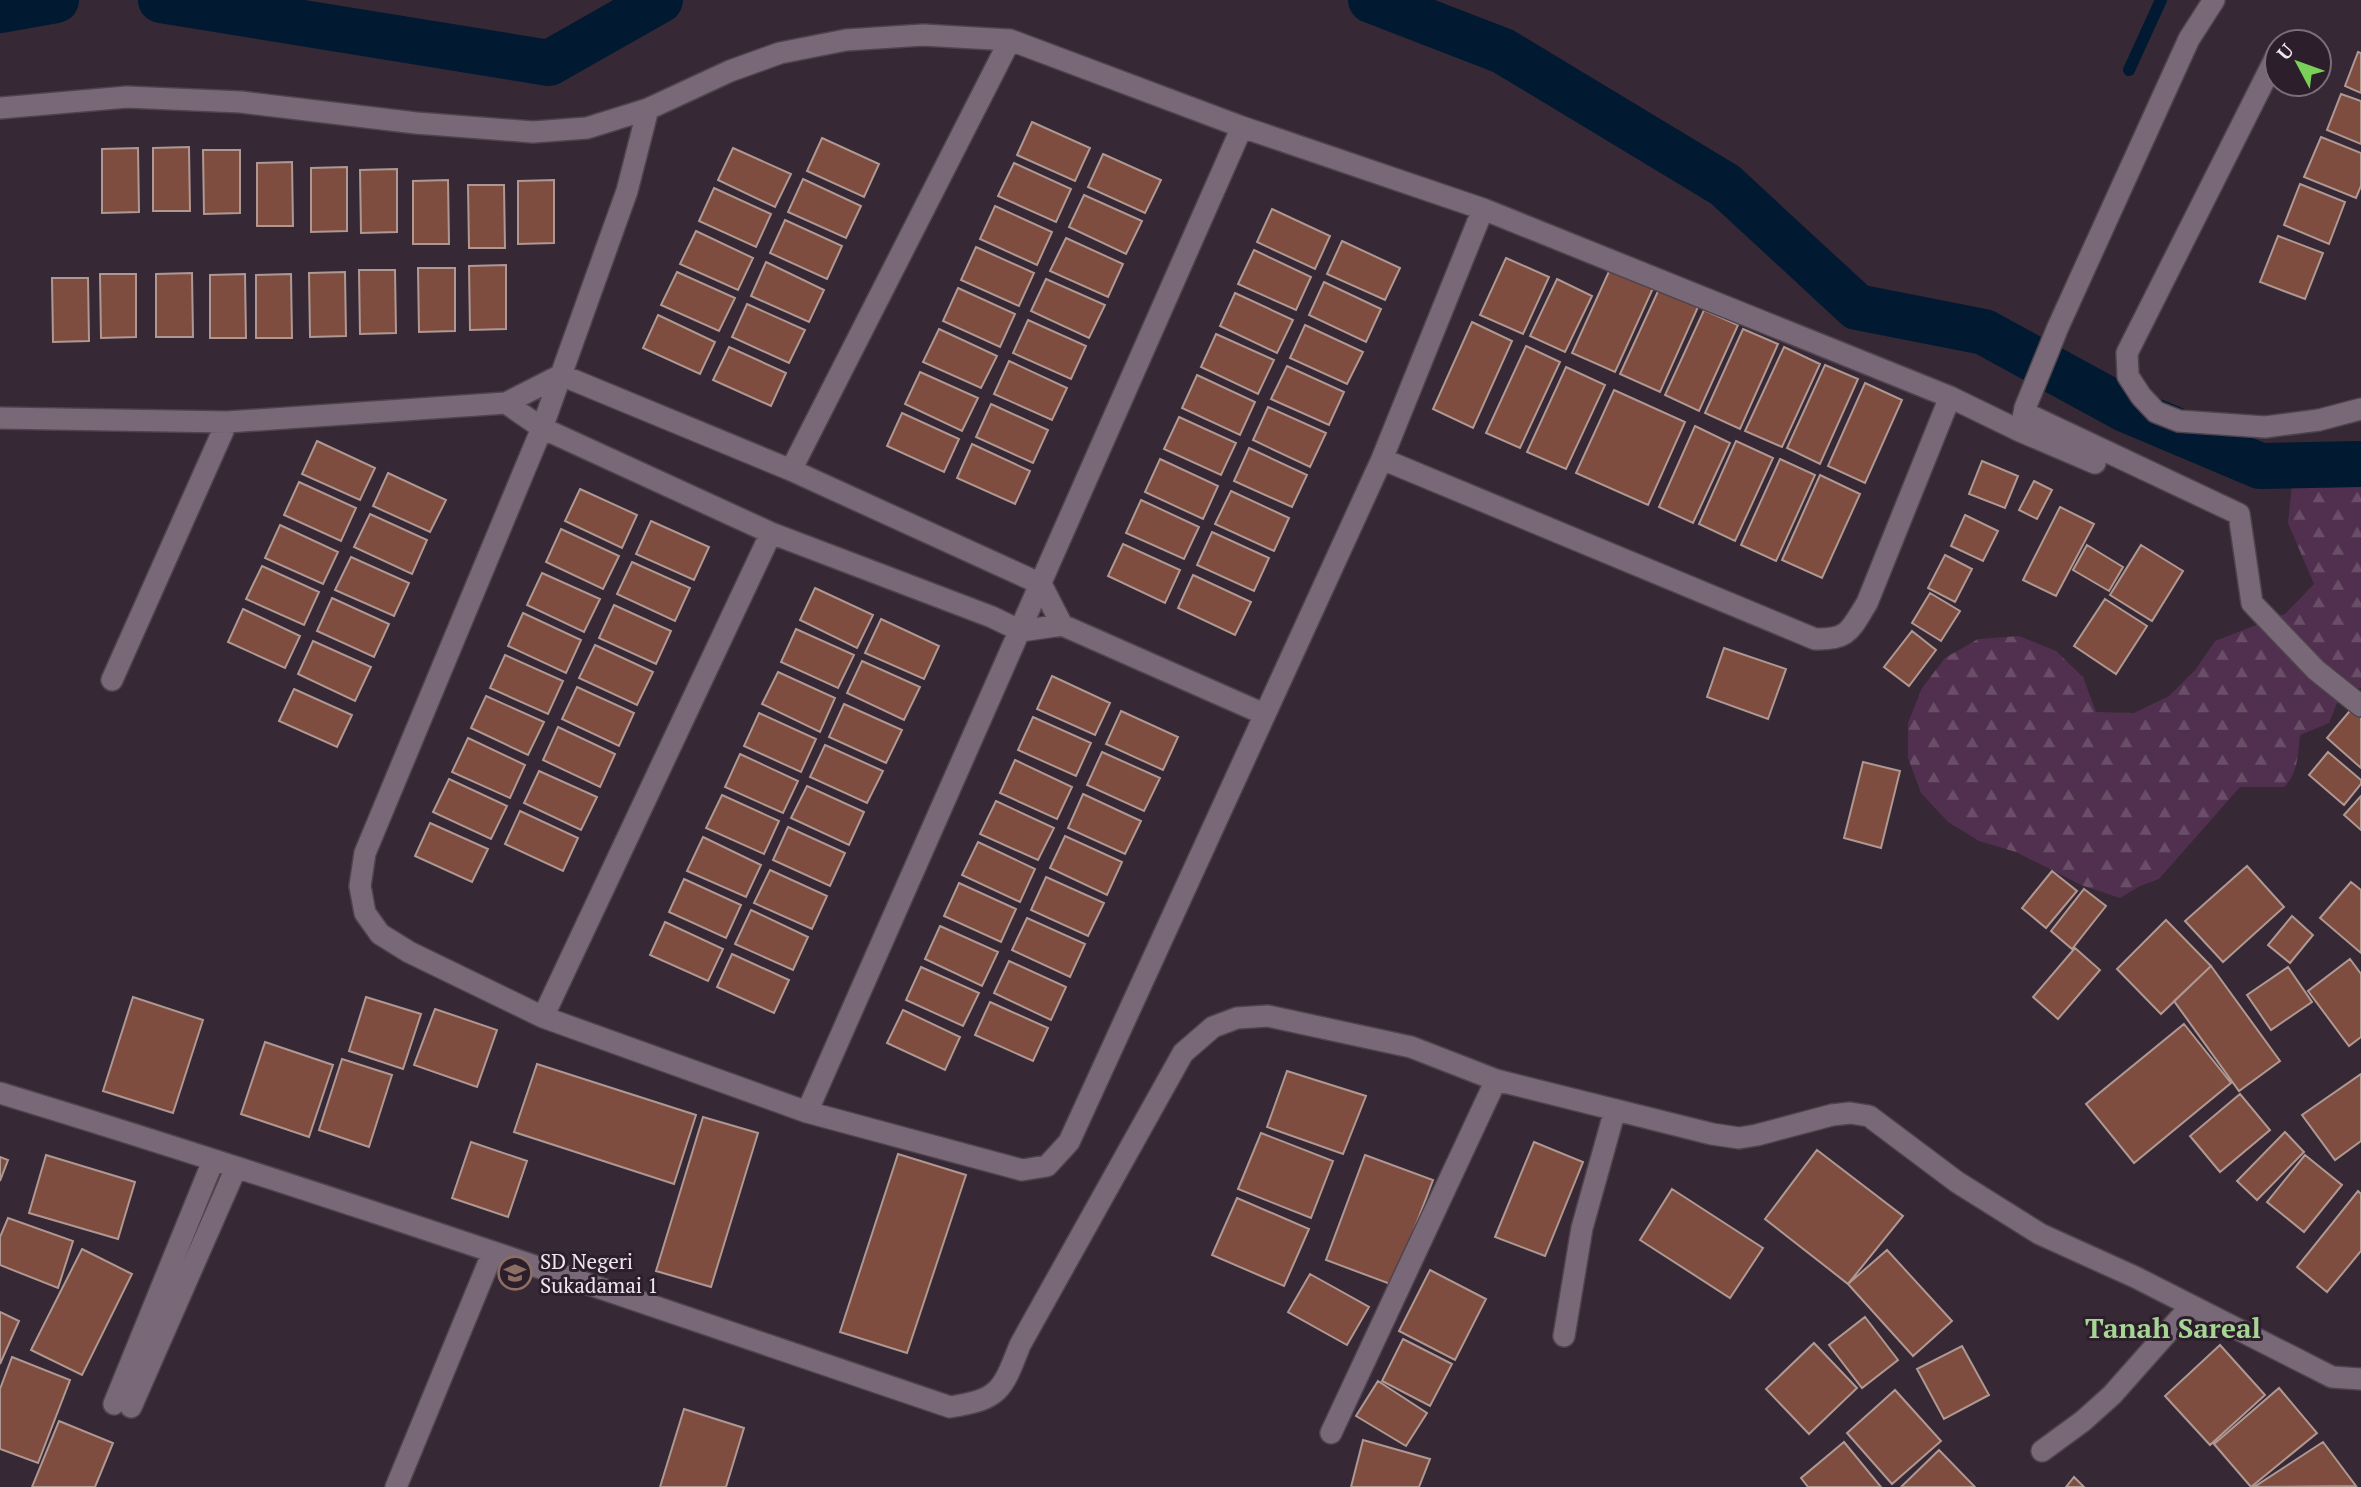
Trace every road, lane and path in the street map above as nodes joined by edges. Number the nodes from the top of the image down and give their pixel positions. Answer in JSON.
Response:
{"nodes":[{"id":1,"x":2214,"y":0,"type":"edge"},
{"id":2,"x":1010,"y":40,"type":"junction"},
{"id":3,"x":2263,"y":81,"type":"edge"},
{"id":4,"x":0,"y":108,"type":"edge"},
{"id":5,"x":648,"y":109,"type":"junction"},
{"id":6,"x":1242,"y":127,"type":"junction"},
{"id":7,"x":1483,"y":209,"type":"junction"},
{"id":8,"x":561,"y":375,"type":"junction"},
{"id":9,"x":1950,"y":397,"type":"junction"},
{"id":10,"x":506,"y":403,"type":"junction"},
{"id":11,"x":2361,"y":409,"type":"edge"},
{"id":12,"x":2024,"y":417,"type":"junction"},
{"id":13,"x":0,"y":418,"type":"edge"},
{"id":14,"x":227,"y":422,"type":"junction"},
{"id":15,"x":542,"y":428,"type":"junction"},
{"id":16,"x":1382,"y":459,"type":"junction"},
{"id":17,"x":2095,"y":463,"type":"dead end"},
{"id":18,"x":791,"y":470,"type":"junction"},
{"id":19,"x":771,"y":533,"type":"junction"},
{"id":20,"x":1041,"y":584,"type":"junction"},
{"id":21,"x":1062,"y":625,"type":"junction"},
{"id":22,"x":1021,"y":631,"type":"junction"},
{"id":23,"x":112,"y":680,"type":"dead end"},
{"id":24,"x":2361,"y":706,"type":"edge"},
{"id":25,"x":1265,"y":714,"type":"junction"},
{"id":26,"x":543,"y":1017,"type":"junction"},
{"id":27,"x":1496,"y":1080,"type":"junction"},
{"id":28,"x":0,"y":1093,"type":"edge"},
{"id":29,"x":1615,"y":1110,"type":"junction"},
{"id":30,"x":807,"y":1112,"type":"junction"},
{"id":31,"x":213,"y":1161,"type":"junction"},
{"id":32,"x":236,"y":1168,"type":"junction"},
{"id":33,"x":493,"y":1252,"type":"junction"},
{"id":34,"x":2190,"y":1307,"type":"junction"},
{"id":35,"x":1564,"y":1336,"type":"dead end"},
{"id":36,"x":2361,"y":1379,"type":"edge"},
{"id":37,"x":1331,"y":1433,"type":"dead end"},
{"id":38,"x":2042,"y":1451,"type":"dead end"},
{"id":39,"x":396,"y":1487,"type":"edge"}],
"edges":[{"from":1,"to":12,"type":"street"},
{"from":2,"to":5,"type":"street"},
{"from":2,"to":6,"type":"street"},
{"from":2,"to":18,"type":"street"},
{"from":3,"to":11,"type":"street"},
{"from":4,"to":5,"type":"street"},
{"from":5,"to":8,"type":"street"},
{"from":6,"to":7,"type":"street"},
{"from":6,"to":20,"type":"street"},
{"from":7,"to":9,"type":"street"},
{"from":7,"to":16,"type":"street"},
{"from":8,"to":10,"type":"street"},
{"from":8,"to":15,"type":"street"},
{"from":8,"to":18,"type":"street"},
{"from":9,"to":12,"type":"street"},
{"from":9,"to":16,"type":"street"},
{"from":10,"to":14,"type":"street"},
{"from":10,"to":15,"type":"street"},
{"from":12,"to":17,"type":"street"},
{"from":12,"to":24,"type":"street"},
{"from":13,"to":14,"type":"street"},
{"from":14,"to":23,"type":"street"},
{"from":15,"to":19,"type":"street"},
{"from":15,"to":26,"type":"street"},
{"from":16,"to":25,"type":"street"},
{"from":18,"to":20,"type":"street"},
{"from":19,"to":22,"type":"street"},
{"from":19,"to":26,"type":"street"},
{"from":20,"to":21,"type":"street"},
{"from":20,"to":22,"type":"street"},
{"from":21,"to":22,"type":"street"},
{"from":21,"to":25,"type":"street"},
{"from":22,"to":30,"type":"street"},
{"from":25,"to":30,"type":"street"},
{"from":26,"to":30,"type":"street"},
{"from":27,"to":29,"type":"street"},
{"from":27,"to":33,"type":"street"},
{"from":27,"to":37,"type":"street"},
{"from":28,"to":31,"type":"street"},
{"from":29,"to":34,"type":"street"},
{"from":29,"to":35,"type":"street"},
{"from":31,"to":32,"type":"street"},
{"from":31,"to":32,"type":"street"},
{"from":32,"to":33,"type":"street"},
{"from":33,"to":39,"type":"street"},
{"from":34,"to":36,"type":"street"},
{"from":34,"to":38,"type":"street"}]}
